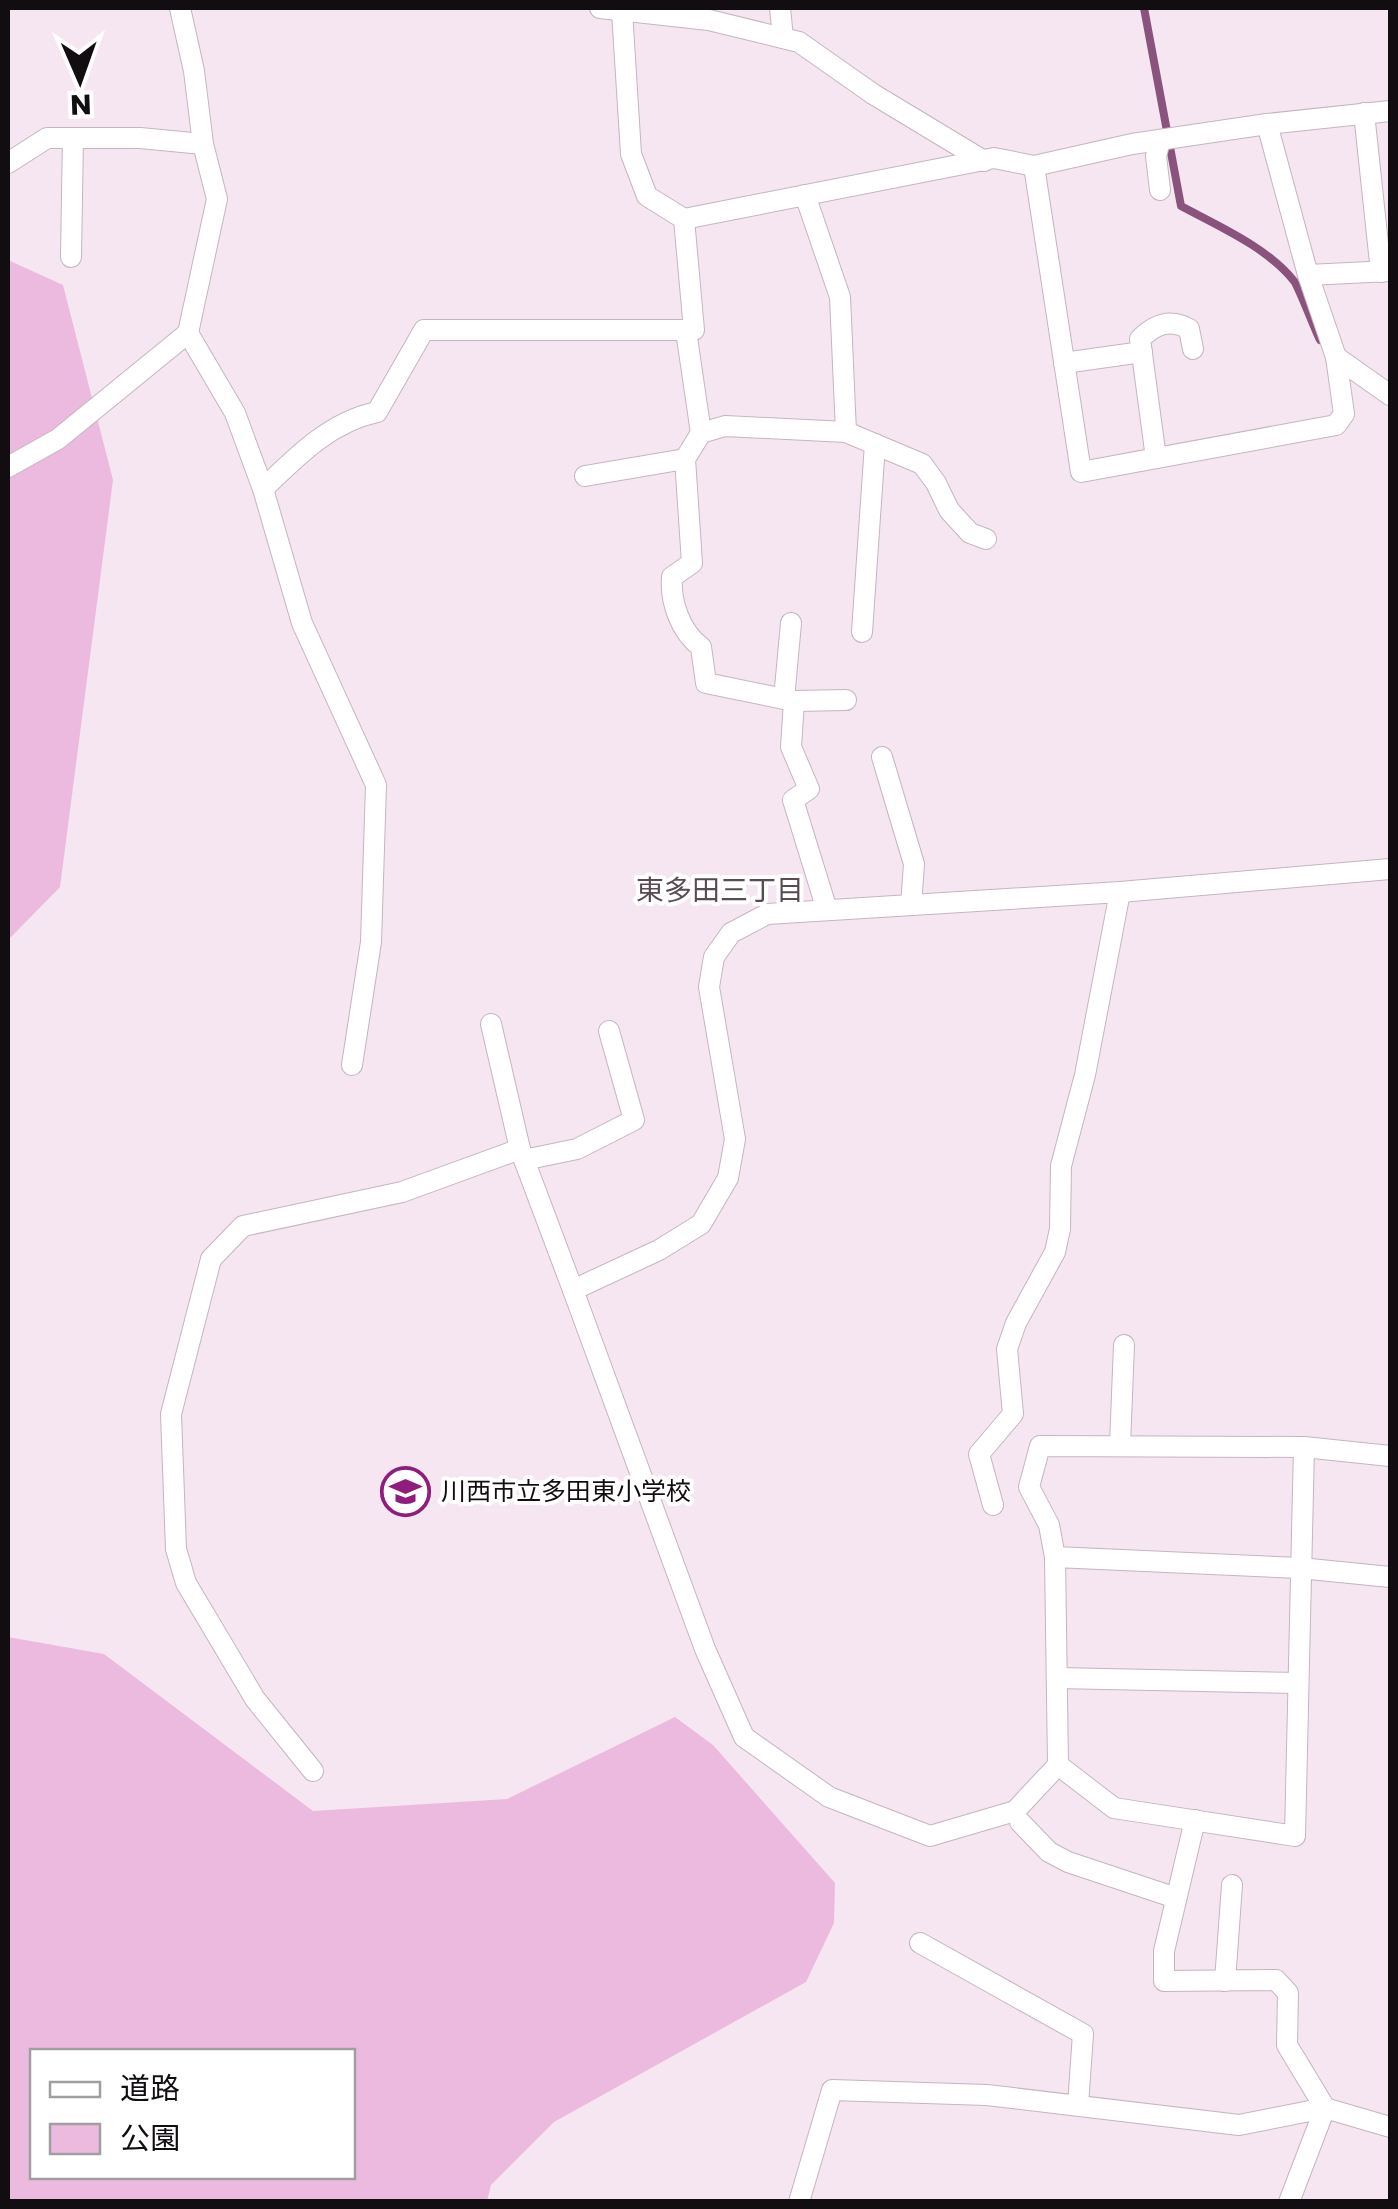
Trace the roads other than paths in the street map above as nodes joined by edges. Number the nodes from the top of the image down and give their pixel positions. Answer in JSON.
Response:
{"nodes":[{"id":1,"x":180,"y":8,"type":"edge"},
{"id":2,"x":600,"y":8,"type":"edge"},
{"id":3,"x":780,"y":8,"type":"edge"},
{"id":4,"x":622,"y":11,"type":"junction"},
{"id":5,"x":782,"y":38,"type":"junction"},
{"id":6,"x":1390,"y":112,"type":"edge"},
{"id":7,"x":1364,"y":113,"type":"junction"},
{"id":8,"x":1267,"y":124,"type":"junction"},
{"id":9,"x":73,"y":138,"type":"junction"},
{"id":10,"x":1160,"y":141,"type":"junction"},
{"id":11,"x":203,"y":144,"type":"junction"},
{"id":12,"x":984,"y":161,"type":"junction"},
{"id":13,"x":8,"y":163,"type":"edge"},
{"id":14,"x":1034,"y":166,"type":"junction"},
{"id":15,"x":1160,"y":190,"type":"dead end"},
{"id":16,"x":805,"y":195,"type":"junction"},
{"id":17,"x":684,"y":218,"type":"junction"},
{"id":18,"x":71,"y":257,"type":"dead end"},
{"id":19,"x":1386,"y":272,"type":"edge"},
{"id":20,"x":1308,"y":274,"type":"junction"},
{"id":21,"x":686,"y":331,"type":"junction"},
{"id":22,"x":188,"y":333,"type":"junction"},
{"id":23,"x":1192,"y":350,"type":"dead end"},
{"id":24,"x":1142,"y":352,"type":"junction"},
{"id":25,"x":1336,"y":357,"type":"junction"},
{"id":26,"x":1064,"y":363,"type":"junction"},
{"id":27,"x":1390,"y":396,"type":"edge"},
{"id":28,"x":846,"y":432,"type":"junction"},
{"id":29,"x":701,"y":433,"type":"junction"},
{"id":30,"x":875,"y":444,"type":"junction"},
{"id":31,"x":684,"y":458,"type":"junction"},
{"id":32,"x":1156,"y":458,"type":"junction"},
{"id":33,"x":8,"y":467,"type":"edge"},
{"id":34,"x":585,"y":476,"type":"dead end"},
{"id":35,"x":263,"y":489,"type":"junction"},
{"id":36,"x":986,"y":539,"type":"dead end"},
{"id":37,"x":790,"y":622,"type":"dead end"},
{"id":38,"x":862,"y":632,"type":"dead end"},
{"id":39,"x":789,"y":700,"type":"junction"},
{"id":40,"x":846,"y":700,"type":"dead end"},
{"id":41,"x":882,"y":757,"type":"dead end"},
{"id":42,"x":1390,"y":869,"type":"edge"},
{"id":43,"x":1120,"y":892,"type":"junction"},
{"id":44,"x":911,"y":905,"type":"junction"},
{"id":45,"x":827,"y":910,"type":"junction"},
{"id":46,"x":492,"y":1024,"type":"dead end"},
{"id":47,"x":609,"y":1031,"type":"dead end"},
{"id":48,"x":352,"y":1065,"type":"dead end"},
{"id":49,"x":522,"y":1154,"type":"junction"},
{"id":50,"x":572,"y":1290,"type":"junction"},
{"id":51,"x":1124,"y":1345,"type":"dead end"},
{"id":52,"x":1120,"y":1445,"type":"junction"},
{"id":53,"x":1304,"y":1447,"type":"junction"},
{"id":54,"x":1390,"y":1456,"type":"edge"},
{"id":55,"x":993,"y":1505,"type":"dead end"},
{"id":56,"x":1055,"y":1557,"type":"junction"},
{"id":57,"x":1300,"y":1568,"type":"junction"},
{"id":58,"x":1390,"y":1577,"type":"edge"},
{"id":59,"x":1057,"y":1678,"type":"junction"},
{"id":60,"x":1298,"y":1683,"type":"junction"},
{"id":61,"x":1058,"y":1765,"type":"junction"},
{"id":62,"x":312,"y":1771,"type":"dead end"},
{"id":63,"x":1195,"y":1820,"type":"junction"},
{"id":64,"x":1020,"y":1822,"type":"dead end"},
{"id":65,"x":1232,"y":1886,"type":"dead end"},
{"id":66,"x":1176,"y":1898,"type":"junction"},
{"id":67,"x":920,"y":1943,"type":"dead end"},
{"id":68,"x":1224,"y":1980,"type":"junction"},
{"id":69,"x":1078,"y":2105,"type":"junction"},
{"id":70,"x":1326,"y":2108,"type":"junction"},
{"id":71,"x":1390,"y":2127,"type":"edge"},
{"id":72,"x":799,"y":2202,"type":"edge"},
{"id":73,"x":1289,"y":2202,"type":"edge"}],
"edges":[{"from":1,"to":11,"type":"street"},
{"from":2,"to":4,"type":"street"},
{"from":3,"to":5,"type":"street"},
{"from":4,"to":5,"type":"street"},
{"from":4,"to":17,"type":"street"},
{"from":5,"to":12,"type":"street"},
{"from":6,"to":7,"type":"street"},
{"from":7,"to":8,"type":"street"},
{"from":7,"to":19,"type":"street"},
{"from":8,"to":10,"type":"street"},
{"from":8,"to":20,"type":"street"},
{"from":9,"to":11,"type":"street"},
{"from":9,"to":13,"type":"street"},
{"from":9,"to":18,"type":"street"},
{"from":10,"to":14,"type":"street"},
{"from":10,"to":15,"type":"street"},
{"from":11,"to":22,"type":"street"},
{"from":12,"to":14,"type":"street"},
{"from":12,"to":16,"type":"street"},
{"from":14,"to":26,"type":"street"},
{"from":16,"to":17,"type":"street"},
{"from":16,"to":28,"type":"street"},
{"from":17,"to":21,"type":"street"},
{"from":19,"to":20,"type":"street"},
{"from":20,"to":25,"type":"street"},
{"from":21,"to":29,"type":"street"},
{"from":21,"to":35,"type":"street"},
{"from":22,"to":33,"type":"street"},
{"from":22,"to":35,"type":"street"},
{"from":23,"to":24,"type":"street"},
{"from":24,"to":26,"type":"street"},
{"from":24,"to":32,"type":"street"},
{"from":25,"to":27,"type":"street"},
{"from":25,"to":32,"type":"street"},
{"from":26,"to":32,"type":"street"},
{"from":28,"to":29,"type":"street"},
{"from":28,"to":30,"type":"street"},
{"from":29,"to":31,"type":"street"},
{"from":30,"to":36,"type":"street"},
{"from":30,"to":38,"type":"street"},
{"from":31,"to":34,"type":"street"},
{"from":31,"to":39,"type":"street"},
{"from":35,"to":48,"type":"street"},
{"from":37,"to":39,"type":"street"},
{"from":39,"to":40,"type":"street"},
{"from":39,"to":45,"type":"street"},
{"from":41,"to":44,"type":"street"},
{"from":42,"to":43,"type":"street"},
{"from":43,"to":44,"type":"street"},
{"from":43,"to":55,"type":"street"},
{"from":44,"to":45,"type":"street"},
{"from":45,"to":50,"type":"street"},
{"from":46,"to":49,"type":"street"},
{"from":47,"to":49,"type":"street"},
{"from":49,"to":50,"type":"street"},
{"from":49,"to":62,"type":"street"},
{"from":50,"to":61,"type":"street"},
{"from":51,"to":52,"type":"street"},
{"from":52,"to":53,"type":"street"},
{"from":52,"to":56,"type":"street"},
{"from":53,"to":54,"type":"street"},
{"from":53,"to":57,"type":"street"},
{"from":56,"to":57,"type":"street"},
{"from":56,"to":59,"type":"street"},
{"from":57,"to":58,"type":"street"},
{"from":57,"to":60,"type":"street"},
{"from":59,"to":60,"type":"street"},
{"from":59,"to":61,"type":"street"},
{"from":60,"to":63,"type":"street"},
{"from":61,"to":63,"type":"street"},
{"from":63,"to":66,"type":"street"},
{"from":64,"to":66,"type":"street"},
{"from":65,"to":68,"type":"street"},
{"from":66,"to":68,"type":"street"},
{"from":67,"to":69,"type":"street"},
{"from":68,"to":70,"type":"street"},
{"from":69,"to":70,"type":"street"},
{"from":69,"to":72,"type":"street"},
{"from":70,"to":71,"type":"street"},
{"from":70,"to":73,"type":"street"}]}
